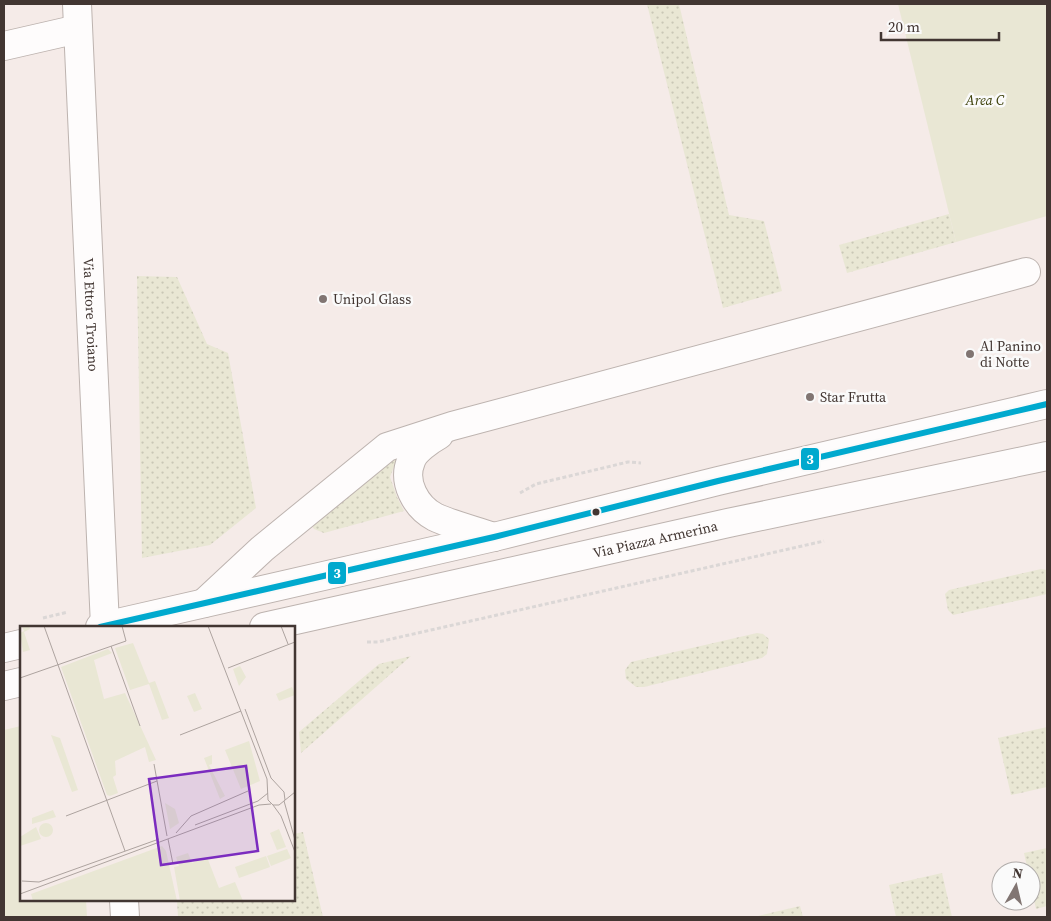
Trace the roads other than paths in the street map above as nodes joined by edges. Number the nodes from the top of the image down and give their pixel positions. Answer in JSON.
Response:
{"nodes":[{"id":1,"x":78,"y":16,"type":"edge"},
{"id":2,"x":4,"y":46,"type":"edge"},
{"id":3,"x":1026,"y":272,"type":"dead end"},
{"id":4,"x":1047,"y":404,"type":"edge"},
{"id":5,"x":452,"y":426,"type":"junction"},
{"id":6,"x":1047,"y":456,"type":"edge"},
{"id":7,"x":494,"y":537,"type":"junction"},
{"id":8,"x":204,"y":603,"type":"junction"},
{"id":9,"x":102,"y":626,"type":"edge"},
{"id":10,"x":106,"y":626,"type":"edge"},
{"id":11,"x":269,"y":626,"type":"edge"},
{"id":12,"x":20,"y":644,"type":"edge"},
{"id":13,"x":4,"y":648,"type":"edge"},
{"id":14,"x":20,"y":682,"type":"edge"},
{"id":15,"x":4,"y":686,"type":"edge"},
{"id":16,"x":124,"y":901,"type":"edge"},
{"id":17,"x":125,"y":917,"type":"edge"}],
"edges":[{"from":1,"to":2,"type":"street"},
{"from":1,"to":9,"type":"street","name":"Via Ettore Troiano"},
{"from":3,"to":5,"type":"street"},
{"from":4,"to":7,"type":"street"},
{"from":5,"to":7,"type":"street"},
{"from":5,"to":8,"type":"street"},
{"from":6,"to":11,"type":"street","name":"Via Piazza Armerina"},
{"from":7,"to":8,"type":"street"},
{"from":8,"to":10,"type":"street"},
{"from":12,"to":13,"type":"street"},
{"from":14,"to":15,"type":"street"},
{"from":16,"to":17,"type":"street"}]}
